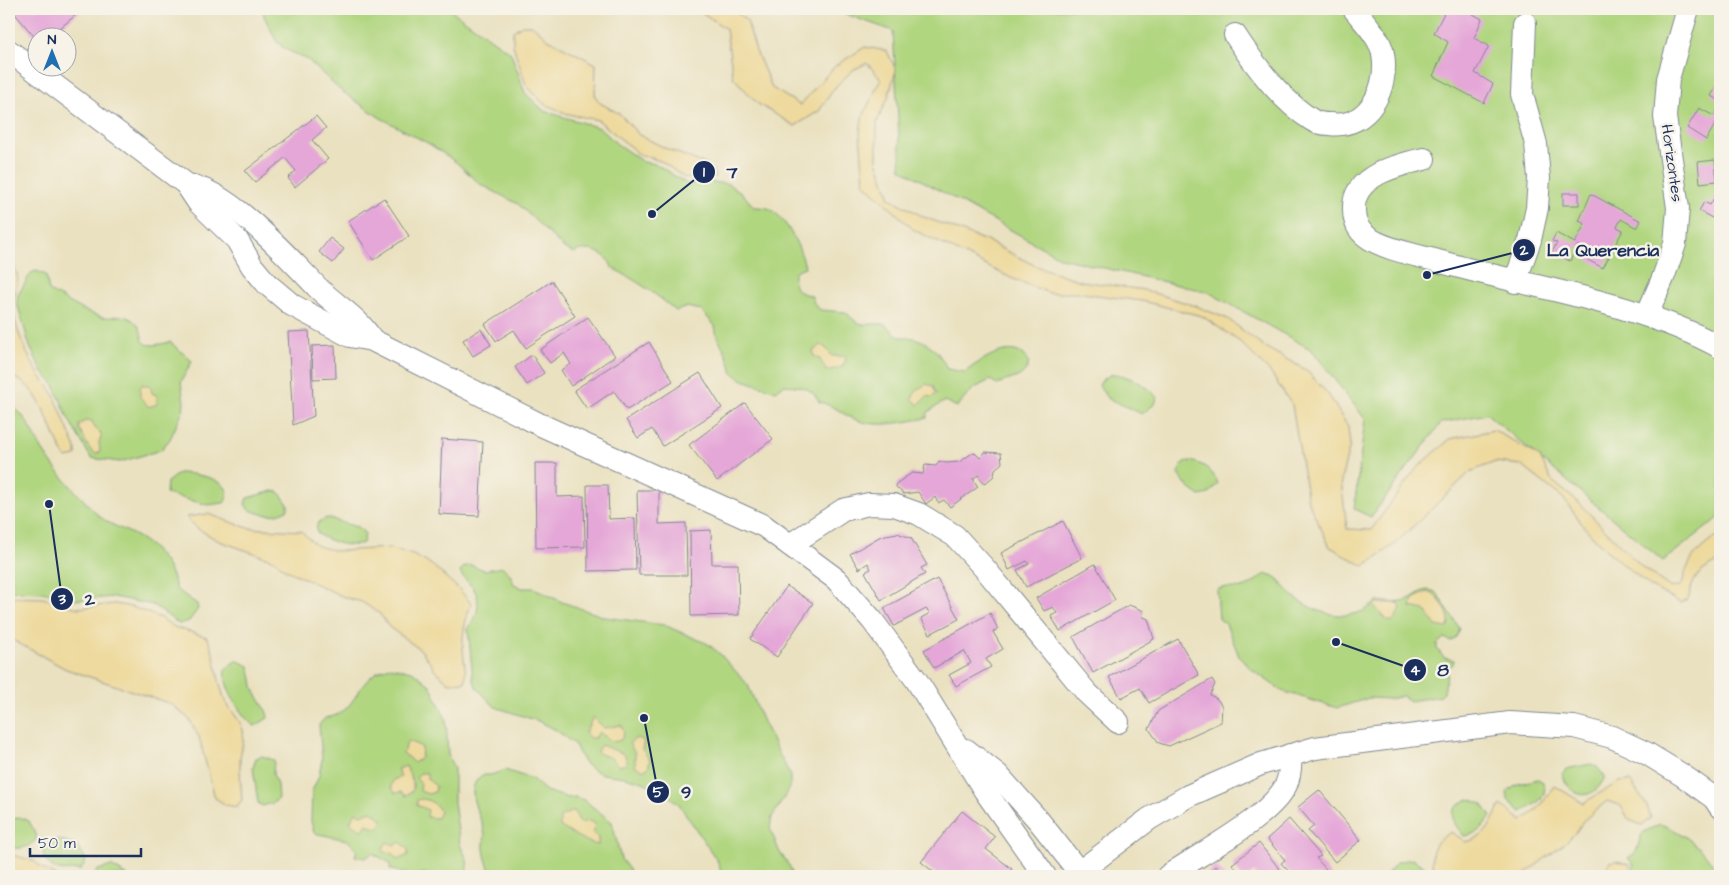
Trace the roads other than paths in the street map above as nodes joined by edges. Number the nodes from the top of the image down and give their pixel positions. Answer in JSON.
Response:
{"nodes":[{"id":1,"x":1354,"y":9,"type":"edge"},
{"id":2,"x":1688,"y":9,"type":"edge"},
{"id":3,"x":1525,"y":23,"type":"dead end"},
{"id":4,"x":1235,"y":35,"type":"dead end"},
{"id":5,"x":9,"y":51,"type":"edge"},
{"id":6,"x":1424,"y":158,"type":"dead end"},
{"id":7,"x":186,"y":184,"type":"junction"},
{"id":8,"x":1515,"y":282,"type":"junction"},
{"id":9,"x":1647,"y":315,"type":"junction"},
{"id":10,"x":372,"y":340,"type":"junction"},
{"id":11,"x":1720,"y":347,"type":"edge"},
{"id":12,"x":790,"y":545,"type":"junction"},
{"id":13,"x":1118,"y":722,"type":"dead end"},
{"id":14,"x":954,"y":741,"type":"junction"},
{"id":15,"x":1290,"y":755,"type":"junction"},
{"id":16,"x":1720,"y":807,"type":"edge"},
{"id":17,"x":1076,"y":874,"type":"edge"},
{"id":18,"x":1045,"y":876,"type":"edge"},
{"id":19,"x":1168,"y":876,"type":"edge"}],
"edges":[{"from":1,"to":4,"type":"street"},
{"from":2,"to":9,"type":"street","name":"Horizontes"},
{"from":3,"to":8,"type":"street"},
{"from":5,"to":7,"type":"street"},
{"from":6,"to":8,"type":"street"},
{"from":7,"to":10,"type":"street"},
{"from":7,"to":10,"type":"street"},
{"from":8,"to":9,"type":"street"},
{"from":9,"to":11,"type":"street"},
{"from":10,"to":12,"type":"street"},
{"from":12,"to":13,"type":"street"},
{"from":12,"to":14,"type":"street"},
{"from":14,"to":17,"type":"street"},
{"from":14,"to":18,"type":"street"},
{"from":15,"to":16,"type":"street"},
{"from":15,"to":17,"type":"street"},
{"from":15,"to":19,"type":"street"}]}
